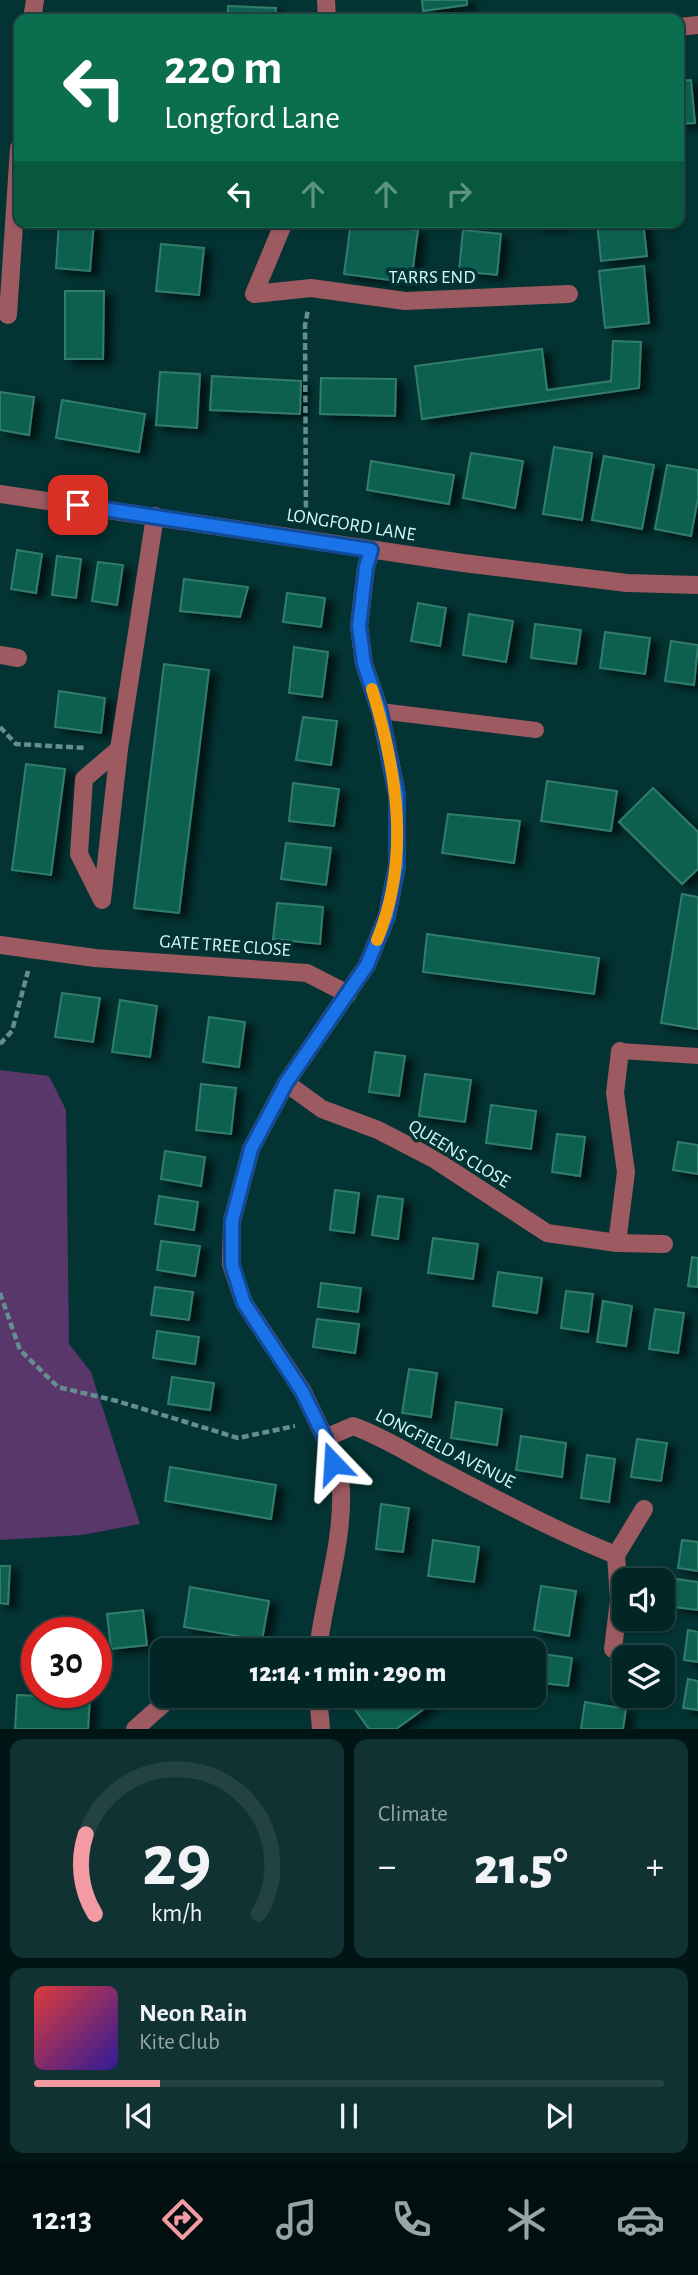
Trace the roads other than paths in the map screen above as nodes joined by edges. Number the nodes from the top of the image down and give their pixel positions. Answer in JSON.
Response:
{"nodes":[{"id":1,"x":14,"y":224,"type":"edge"},
{"id":2,"x":282,"y":228,"type":"edge"},
{"id":3,"x":569,"y":295,"type":"dead end"},
{"id":4,"x":8,"y":315,"type":"dead end"},
{"id":5,"x":0,"y":494,"type":"edge"},
{"id":6,"x":155,"y":516,"type":"junction"},
{"id":7,"x":371,"y":550,"type":"junction"},
{"id":8,"x":698,"y":584,"type":"edge"},
{"id":9,"x":380,"y":711,"type":"junction"},
{"id":10,"x":536,"y":730,"type":"dead end"},
{"id":11,"x":119,"y":750,"type":"junction"},
{"id":12,"x":0,"y":945,"type":"edge"},
{"id":13,"x":348,"y":994,"type":"junction"},
{"id":14,"x":620,"y":1051,"type":"joint"},
{"id":15,"x":698,"y":1056,"type":"edge"},
{"id":16,"x":286,"y":1083,"type":"junction"},
{"id":17,"x":617,"y":1243,"type":"junction"},
{"id":18,"x":664,"y":1244,"type":"dead end"},
{"id":19,"x":325,"y":1438,"type":"junction"},
{"id":20,"x":644,"y":1509,"type":"dead end"},
{"id":21,"x":616,"y":1555,"type":"junction"},
{"id":22,"x":320,"y":1638,"type":"edge"},
{"id":23,"x":614,"y":1645,"type":"edge"},
{"id":24,"x":159,"y":1708,"type":"edge"},
{"id":25,"x":319,"y":1708,"type":"edge"},
{"id":26,"x":135,"y":1729,"type":"edge"},
{"id":27,"x":320,"y":1729,"type":"edge"}],
"edges":[{"from":1,"to":4,"type":"street"},
{"from":2,"to":3,"type":"street","name":"TARRS END"},
{"from":5,"to":6,"type":"street","name":"LONGFORD LANE"},
{"from":6,"to":7,"type":"street","name":"LONGFORD LANE"},
{"from":6,"to":11,"type":"street"},
{"from":7,"to":8,"type":"street","name":"LONGFORD LANE"},
{"from":7,"to":9,"type":"street"},
{"from":9,"to":10,"type":"lane"},
{"from":9,"to":13,"type":"street"},
{"from":11,"to":11,"type":"street"},
{"from":12,"to":13,"type":"street","name":"GATE TREE CLOSE"},
{"from":13,"to":16,"type":"street"},
{"from":14,"to":15,"type":"lane"},
{"from":14,"to":17,"type":"street"},
{"from":16,"to":17,"type":"street","name":"QUEENS CLOSE"},
{"from":16,"to":19,"type":"street"},
{"from":17,"to":18,"type":"street","name":"QUEENS CLOSE"},
{"from":19,"to":21,"type":"street","name":"LONGFIELD AVENUE"},
{"from":19,"to":22,"type":"street"},
{"from":20,"to":21,"type":"street"},
{"from":21,"to":23,"type":"street"},
{"from":24,"to":26,"type":"street"},
{"from":25,"to":27,"type":"street"}]}
